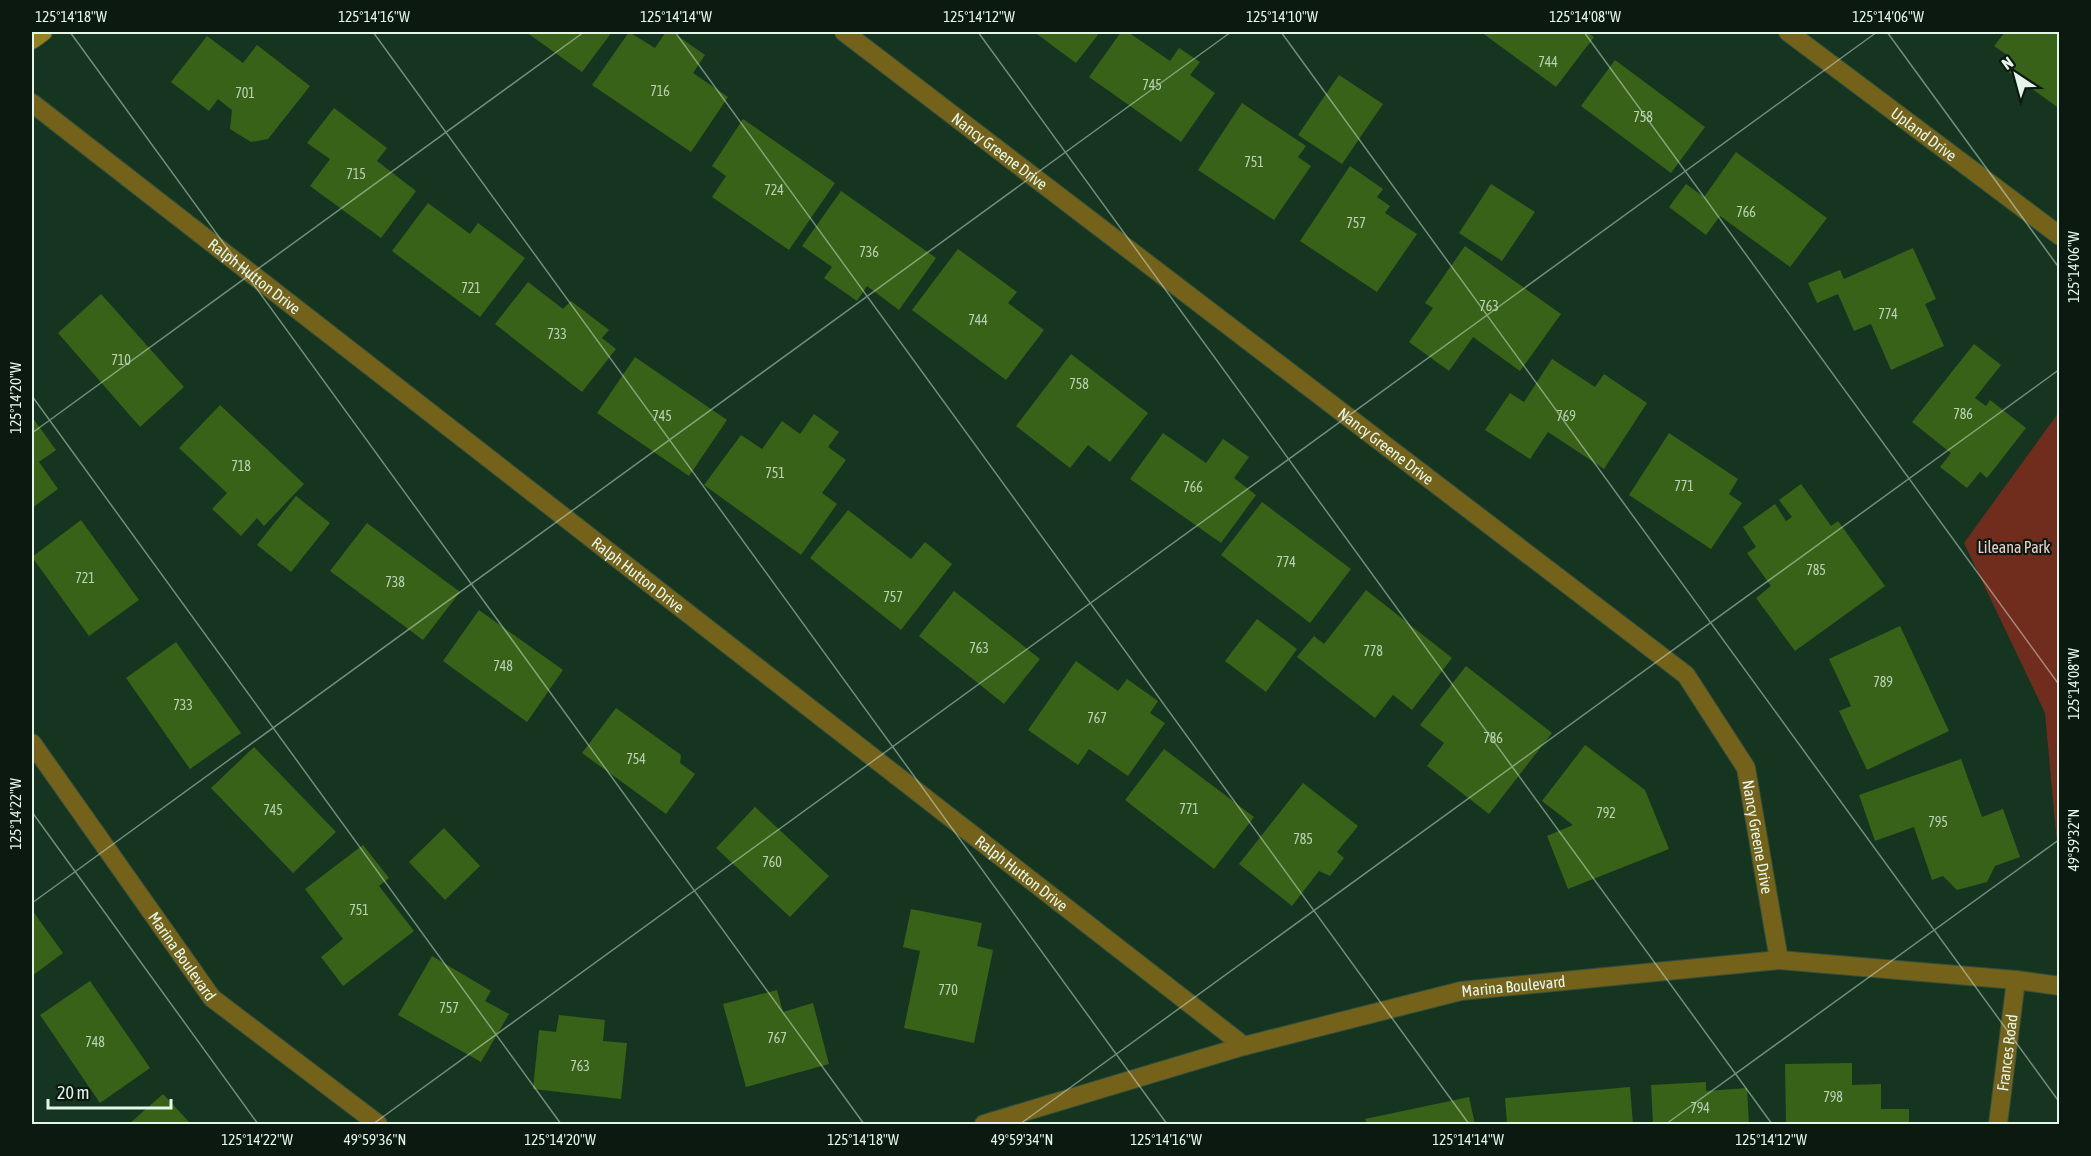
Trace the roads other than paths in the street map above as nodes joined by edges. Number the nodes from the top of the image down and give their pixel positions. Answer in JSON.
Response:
{"nodes":[{"id":1,"x":43,"y":32,"type":"edge"},
{"id":2,"x":844,"y":32,"type":"edge"},
{"id":3,"x":1788,"y":32,"type":"edge"},
{"id":4,"x":32,"y":40,"type":"edge"},
{"id":5,"x":32,"y":103,"type":"edge"},
{"id":6,"x":2060,"y":236,"type":"edge"},
{"id":7,"x":32,"y":743,"type":"edge"},
{"id":8,"x":1779,"y":960,"type":"junction"},
{"id":9,"x":2016,"y":981,"type":"junction"},
{"id":10,"x":2060,"y":986,"type":"edge"},
{"id":11,"x":1244,"y":1046,"type":"junction"},
{"id":12,"x":378,"y":1125,"type":"edge"},
{"id":13,"x":984,"y":1125,"type":"edge"},
{"id":14,"x":1998,"y":1125,"type":"edge"}],
"edges":[{"from":1,"to":4,"type":"street"},
{"from":2,"to":8,"type":"street","name":"Nancy Greene Drive"},
{"from":3,"to":6,"type":"street","name":"Upland Drive"},
{"from":5,"to":11,"type":"street","name":"Ralph Hutton Drive"},
{"from":7,"to":12,"type":"street","name":"Marina Boulevard"},
{"from":8,"to":9,"type":"street","name":"Marina Boulevard"},
{"from":8,"to":11,"type":"street","name":"Marina Boulevard"},
{"from":9,"to":10,"type":"street","name":"Marina Boulevard"},
{"from":9,"to":14,"type":"street","name":"Frances Road"},
{"from":11,"to":13,"type":"street","name":"Marina Boulevard"}]}
